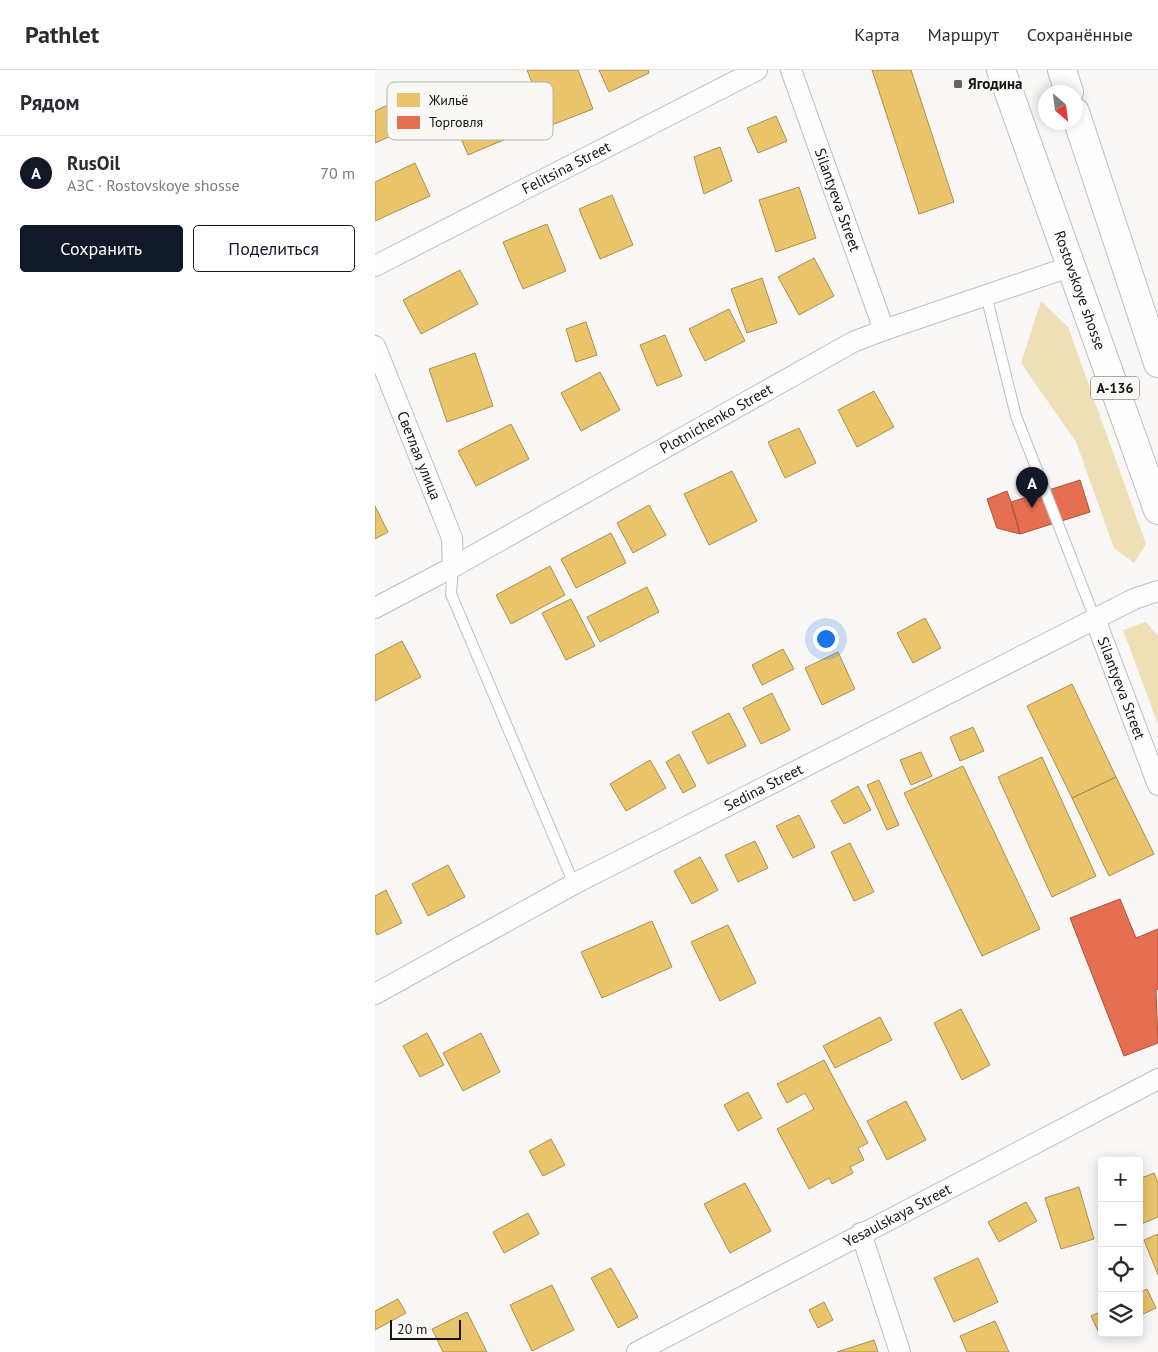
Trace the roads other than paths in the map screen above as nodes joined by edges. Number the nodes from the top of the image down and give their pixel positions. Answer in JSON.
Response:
{"nodes":[{"id":1,"x":757,"y":70,"type":"edge"},
{"id":2,"x":791,"y":70,"type":"edge"},
{"id":3,"x":1001,"y":70,"type":"edge"},
{"id":4,"x":1062,"y":70,"type":"edge"},
{"id":5,"x":1067,"y":85,"type":"edge"},
{"id":6,"x":1081,"y":130,"type":"edge"},
{"id":7,"x":375,"y":266,"type":"edge"},
{"id":8,"x":1073,"y":266,"type":"junction"},
{"id":9,"x":986,"y":295,"type":"junction"},
{"id":10,"x":883,"y":330,"type":"junction"},
{"id":11,"x":375,"y":346,"type":"edge"},
{"id":12,"x":1158,"y":363,"type":"edge"},
{"id":13,"x":1158,"y":510,"type":"edge"},
{"id":14,"x":453,"y":567,"type":"junction"},
{"id":15,"x":1158,"y":591,"type":"edge"},
{"id":16,"x":375,"y":608,"type":"edge"},
{"id":17,"x":1095,"y":619,"type":"junction"},
{"id":18,"x":1158,"y":784,"type":"edge"},
{"id":19,"x":575,"y":884,"type":"junction"},
{"id":20,"x":375,"y":994,"type":"edge"},
{"id":21,"x":1158,"y":1081,"type":"edge"},
{"id":22,"x":861,"y":1233,"type":"junction"},
{"id":23,"x":637,"y":1352,"type":"edge"},
{"id":24,"x":900,"y":1352,"type":"edge"}],
"edges":[{"from":1,"to":7,"type":"street","name":"Felitsina Street"},
{"from":2,"to":10,"type":"street","name":"Silantyeva Street"},
{"from":3,"to":8,"type":"highway","name":"Rostovskoye shosse","number":"А-136"},
{"from":4,"to":5,"type":"highway"},
{"from":6,"to":12,"type":"highway"},
{"from":8,"to":9,"type":"street","name":"Plotnichenko Street"},
{"from":8,"to":13,"type":"highway","name":"Rostovskoye shosse","number":"А-136"},
{"from":9,"to":10,"type":"street","name":"Plotnichenko Street"},
{"from":9,"to":17,"type":"lane"},
{"from":10,"to":14,"type":"street","name":"Plotnichenko Street"},
{"from":11,"to":14,"type":"street","name":"Светлая улица"},
{"from":14,"to":16,"type":"street","name":"Plotnichenko Street"},
{"from":14,"to":19,"type":"lane"},
{"from":15,"to":17,"type":"street","name":"Sedina Street"},
{"from":17,"to":18,"type":"street","name":"Silantyeva Street"},
{"from":17,"to":19,"type":"street","name":"Sedina Street"},
{"from":19,"to":20,"type":"street","name":"Sedina Street"},
{"from":21,"to":22,"type":"street","name":"Yesaulskaya Street"},
{"from":22,"to":23,"type":"street","name":"Yesaulskaya Street"},
{"from":22,"to":24,"type":"street"}]}
